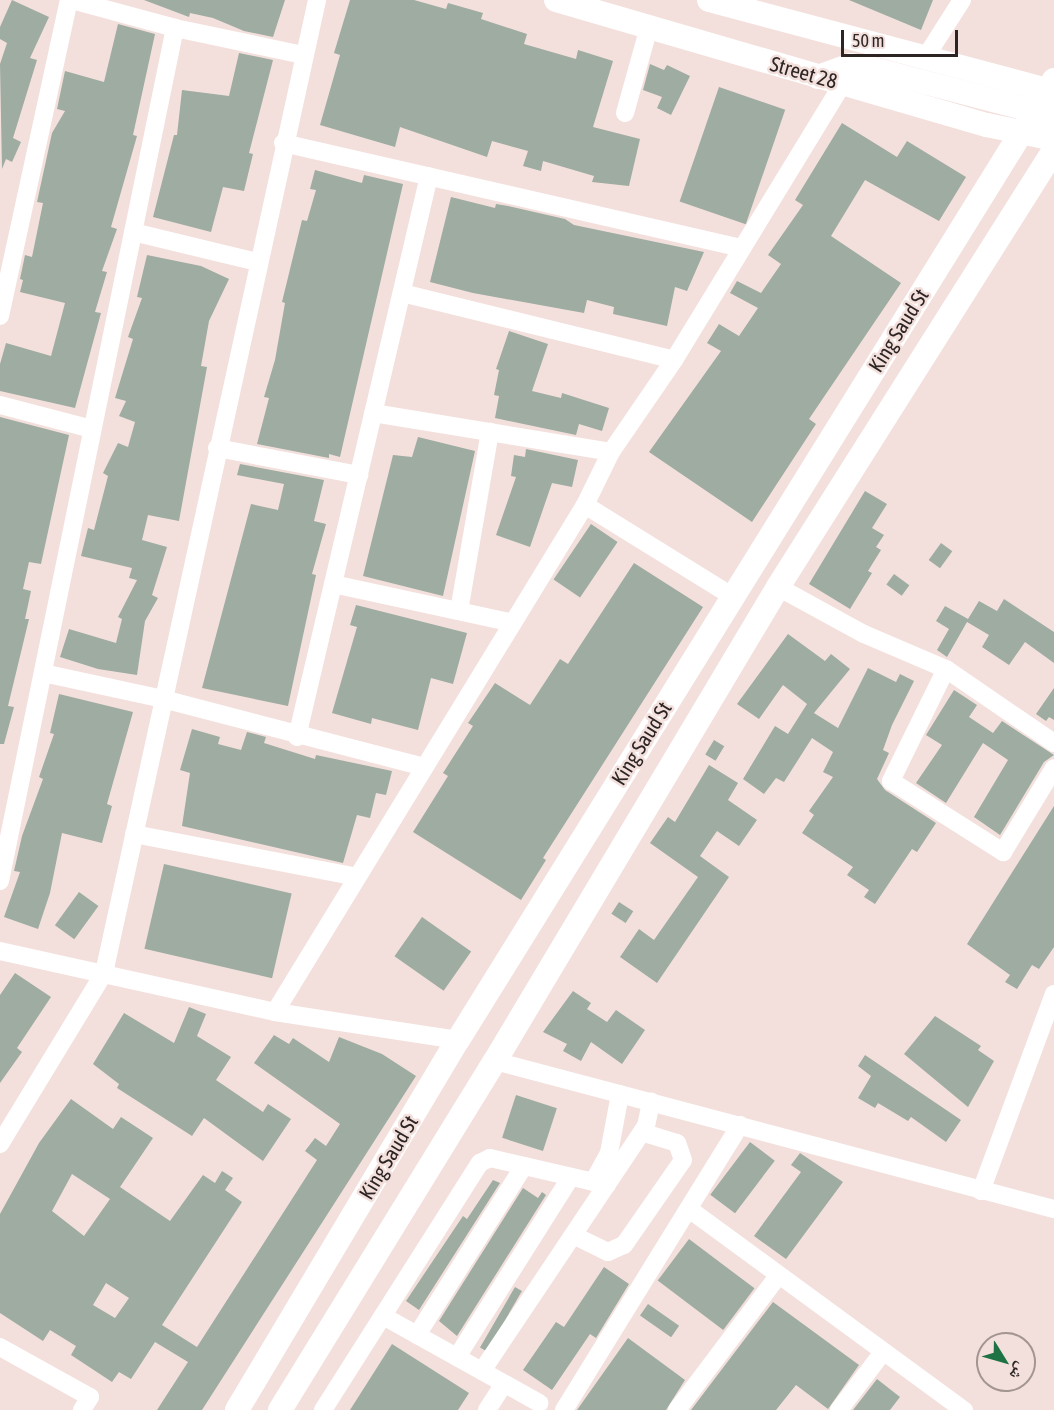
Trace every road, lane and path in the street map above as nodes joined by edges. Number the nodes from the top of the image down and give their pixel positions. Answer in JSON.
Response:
{"nodes":[{"id":1,"x":70,"y":0,"type":"edge"},
{"id":2,"x":317,"y":0,"type":"edge"},
{"id":3,"x":556,"y":0,"type":"edge"},
{"id":4,"x":710,"y":0,"type":"edge"},
{"id":5,"x":962,"y":0,"type":"edge"},
{"id":6,"x":649,"y":27,"type":"junction"},
{"id":7,"x":175,"y":28,"type":"junction"},
{"id":8,"x":303,"y":55,"type":"junction"},
{"id":9,"x":925,"y":58,"type":"junction"},
{"id":10,"x":818,"y":77,"type":"junction"},
{"id":11,"x":843,"y":83,"type":"junction"},
{"id":12,"x":1052,"y":88,"type":"edge"},
{"id":13,"x":626,"y":113,"type":"dead end"},
{"id":14,"x":1036,"y":120,"type":"edge"},
{"id":15,"x":1054,"y":139,"type":"edge"},
{"id":16,"x":283,"y":143,"type":"junction"},
{"id":17,"x":1054,"y":150,"type":"edge"},
{"id":18,"x":429,"y":176,"type":"junction"},
{"id":19,"x":133,"y":232,"type":"junction"},
{"id":20,"x":742,"y":248,"type":"junction"},
{"id":21,"x":258,"y":262,"type":"junction"},
{"id":22,"x":402,"y":293,"type":"junction"},
{"id":23,"x":0,"y":316,"type":"edge"},
{"id":24,"x":674,"y":360,"type":"junction"},
{"id":25,"x":0,"y":405,"type":"edge"},
{"id":26,"x":373,"y":413,"type":"junction"},
{"id":27,"x":92,"y":429,"type":"junction"},
{"id":28,"x":490,"y":432,"type":"junction"},
{"id":29,"x":218,"y":448,"type":"junction"},
{"id":30,"x":611,"y":452,"type":"junction"},
{"id":31,"x":359,"y":475,"type":"junction"},
{"id":32,"x":585,"y":505,"type":"junction"},
{"id":33,"x":333,"y":584,"type":"junction"},
{"id":34,"x":778,"y":587,"type":"junction"},
{"id":35,"x":732,"y":596,"type":"junction"},
{"id":36,"x":459,"y":611,"type":"junction"},
{"id":37,"x":513,"y":622,"type":"junction"},
{"id":38,"x":946,"y":669,"type":"junction"},
{"id":39,"x":42,"y":673,"type":"junction"},
{"id":40,"x":163,"y":699,"type":"junction"},
{"id":41,"x":297,"y":737,"type":"junction"},
{"id":42,"x":1054,"y":742,"type":"edge"},
{"id":43,"x":424,"y":767,"type":"junction"},
{"id":44,"x":1054,"y":768,"type":"edge"},
{"id":45,"x":6,"y":821,"type":"edge"},
{"id":46,"x":134,"y":834,"type":"junction"},
{"id":47,"x":357,"y":877,"type":"junction"},
{"id":48,"x":0,"y":881,"type":"edge"},
{"id":49,"x":0,"y":951,"type":"edge"},
{"id":50,"x":104,"y":974,"type":"junction"},
{"id":51,"x":1054,"y":994,"type":"edge"},
{"id":52,"x":275,"y":1012,"type":"junction"},
{"id":53,"x":458,"y":1040,"type":"junction"},
{"id":54,"x":495,"y":1061,"type":"junction"},
{"id":55,"x":620,"y":1094,"type":"junction"},
{"id":56,"x":651,"y":1102,"type":"junction"},
{"id":57,"x":740,"y":1125,"type":"junction"},
{"id":58,"x":642,"y":1132,"type":"junction"},
{"id":59,"x":0,"y":1144,"type":"edge"},
{"id":60,"x":524,"y":1166,"type":"junction"},
{"id":61,"x":571,"y":1177,"type":"junction"},
{"id":62,"x":600,"y":1183,"type":"junction"},
{"id":63,"x":981,"y":1191,"type":"junction"},
{"id":64,"x":689,"y":1209,"type":"junction"},
{"id":65,"x":1054,"y":1209,"type":"edge"},
{"id":66,"x":573,"y":1234,"type":"junction"},
{"id":67,"x":778,"y":1276,"type":"junction"},
{"id":68,"x":383,"y":1316,"type":"junction"},
{"id":69,"x":417,"y":1335,"type":"junction"},
{"id":70,"x":0,"y":1347,"type":"edge"},
{"id":71,"x":883,"y":1352,"type":"junction"},
{"id":72,"x":457,"y":1357,"type":"junction"},
{"id":73,"x":482,"y":1371,"type":"junction"},
{"id":74,"x":504,"y":1384,"type":"junction"},
{"id":75,"x":539,"y":1403,"type":"dead end"},
{"id":76,"x":82,"y":1410,"type":"edge"},
{"id":77,"x":237,"y":1410,"type":"edge"},
{"id":78,"x":280,"y":1410,"type":"edge"},
{"id":79,"x":323,"y":1410,"type":"edge"},
{"id":80,"x":487,"y":1410,"type":"edge"},
{"id":81,"x":564,"y":1410,"type":"edge"},
{"id":82,"x":676,"y":1410,"type":"edge"},
{"id":83,"x":839,"y":1410,"type":"edge"},
{"id":84,"x":964,"y":1410,"type":"edge"}],
"edges":[{"from":1,"to":7,"type":"street"},
{"from":1,"to":23,"type":"street"},
{"from":2,"to":8,"type":"street"},
{"from":3,"to":6,"type":"main road","name":"Street 28"},
{"from":4,"to":9,"type":"main road"},
{"from":5,"to":9,"type":"street"},
{"from":6,"to":10,"type":"main road","name":"Street 28"},
{"from":6,"to":13,"type":"street"},
{"from":7,"to":8,"type":"street"},
{"from":7,"to":19,"type":"street"},
{"from":8,"to":16,"type":"street"},
{"from":9,"to":12,"type":"main road"},
{"from":10,"to":11,"type":"main road","name":"Street 28"},
{"from":10,"to":14,"type":"main road"},
{"from":11,"to":14,"type":"main road","name":"Street 28"},
{"from":11,"to":20,"type":"street"},
{"from":12,"to":14,"type":"main road","name":"King Saud St"},
{"from":14,"to":15,"type":"main road","name":"Street 28"},
{"from":14,"to":35,"type":"main road","name":"King Saud St"},
{"from":16,"to":18,"type":"street"},
{"from":16,"to":21,"type":"street"},
{"from":17,"to":34,"type":"main road","name":"King Saud St"},
{"from":18,"to":20,"type":"street"},
{"from":18,"to":22,"type":"street"},
{"from":19,"to":21,"type":"street"},
{"from":19,"to":27,"type":"street"},
{"from":20,"to":24,"type":"street"},
{"from":21,"to":29,"type":"street"},
{"from":22,"to":24,"type":"street"},
{"from":22,"to":26,"type":"street"},
{"from":24,"to":30,"type":"street"},
{"from":25,"to":27,"type":"street"},
{"from":26,"to":28,"type":"street"},
{"from":26,"to":31,"type":"street"},
{"from":27,"to":39,"type":"street"},
{"from":28,"to":30,"type":"street"},
{"from":28,"to":36,"type":"street"},
{"from":29,"to":31,"type":"street"},
{"from":29,"to":40,"type":"street"},
{"from":30,"to":32,"type":"street"},
{"from":31,"to":33,"type":"street"},
{"from":32,"to":35,"type":"street"},
{"from":32,"to":37,"type":"street"},
{"from":33,"to":36,"type":"street"},
{"from":33,"to":41,"type":"street"},
{"from":34,"to":38,"type":"street"},
{"from":34,"to":54,"type":"main road","name":"King Saud St"},
{"from":35,"to":53,"type":"main road","name":"King Saud St"},
{"from":36,"to":37,"type":"street"},
{"from":37,"to":43,"type":"street"},
{"from":38,"to":42,"type":"street"},
{"from":38,"to":44,"type":"street"},
{"from":39,"to":40,"type":"street"},
{"from":39,"to":45,"type":"street"},
{"from":40,"to":41,"type":"street"},
{"from":40,"to":46,"type":"street"},
{"from":41,"to":43,"type":"street"},
{"from":43,"to":47,"type":"street"},
{"from":45,"to":48,"type":"street"},
{"from":46,"to":47,"type":"street"},
{"from":46,"to":50,"type":"street"},
{"from":47,"to":52,"type":"street"},
{"from":49,"to":50,"type":"street"},
{"from":50,"to":52,"type":"street"},
{"from":50,"to":59,"type":"street"},
{"from":51,"to":63,"type":"street"},
{"from":52,"to":53,"type":"street"},
{"from":53,"to":77,"type":"main road","name":"King Saud St"},
{"from":54,"to":55,"type":"street"},
{"from":54,"to":78,"type":"main road","name":"King Saud St"},
{"from":55,"to":56,"type":"street"},
{"from":55,"to":62,"type":"street"},
{"from":56,"to":57,"type":"street"},
{"from":56,"to":58,"type":"street"},
{"from":57,"to":63,"type":"street"},
{"from":57,"to":64,"type":"street"},
{"from":58,"to":62,"type":"street"},
{"from":58,"to":66,"type":"street"},
{"from":60,"to":61,"type":"street"},
{"from":60,"to":68,"type":"street"},
{"from":60,"to":69,"type":"street"},
{"from":61,"to":62,"type":"street"},
{"from":61,"to":72,"type":"street"},
{"from":62,"to":66,"type":"street"},
{"from":63,"to":65,"type":"street"},
{"from":64,"to":67,"type":"street"},
{"from":64,"to":81,"type":"street"},
{"from":66,"to":73,"type":"street"},
{"from":67,"to":71,"type":"street"},
{"from":67,"to":82,"type":"street"},
{"from":68,"to":69,"type":"street"},
{"from":68,"to":79,"type":"street"},
{"from":69,"to":72,"type":"street"},
{"from":70,"to":76,"type":"street"},
{"from":71,"to":83,"type":"street"},
{"from":71,"to":84,"type":"street"},
{"from":72,"to":73,"type":"street"},
{"from":73,"to":74,"type":"street"},
{"from":74,"to":75,"type":"street"},
{"from":74,"to":80,"type":"street"}]}
